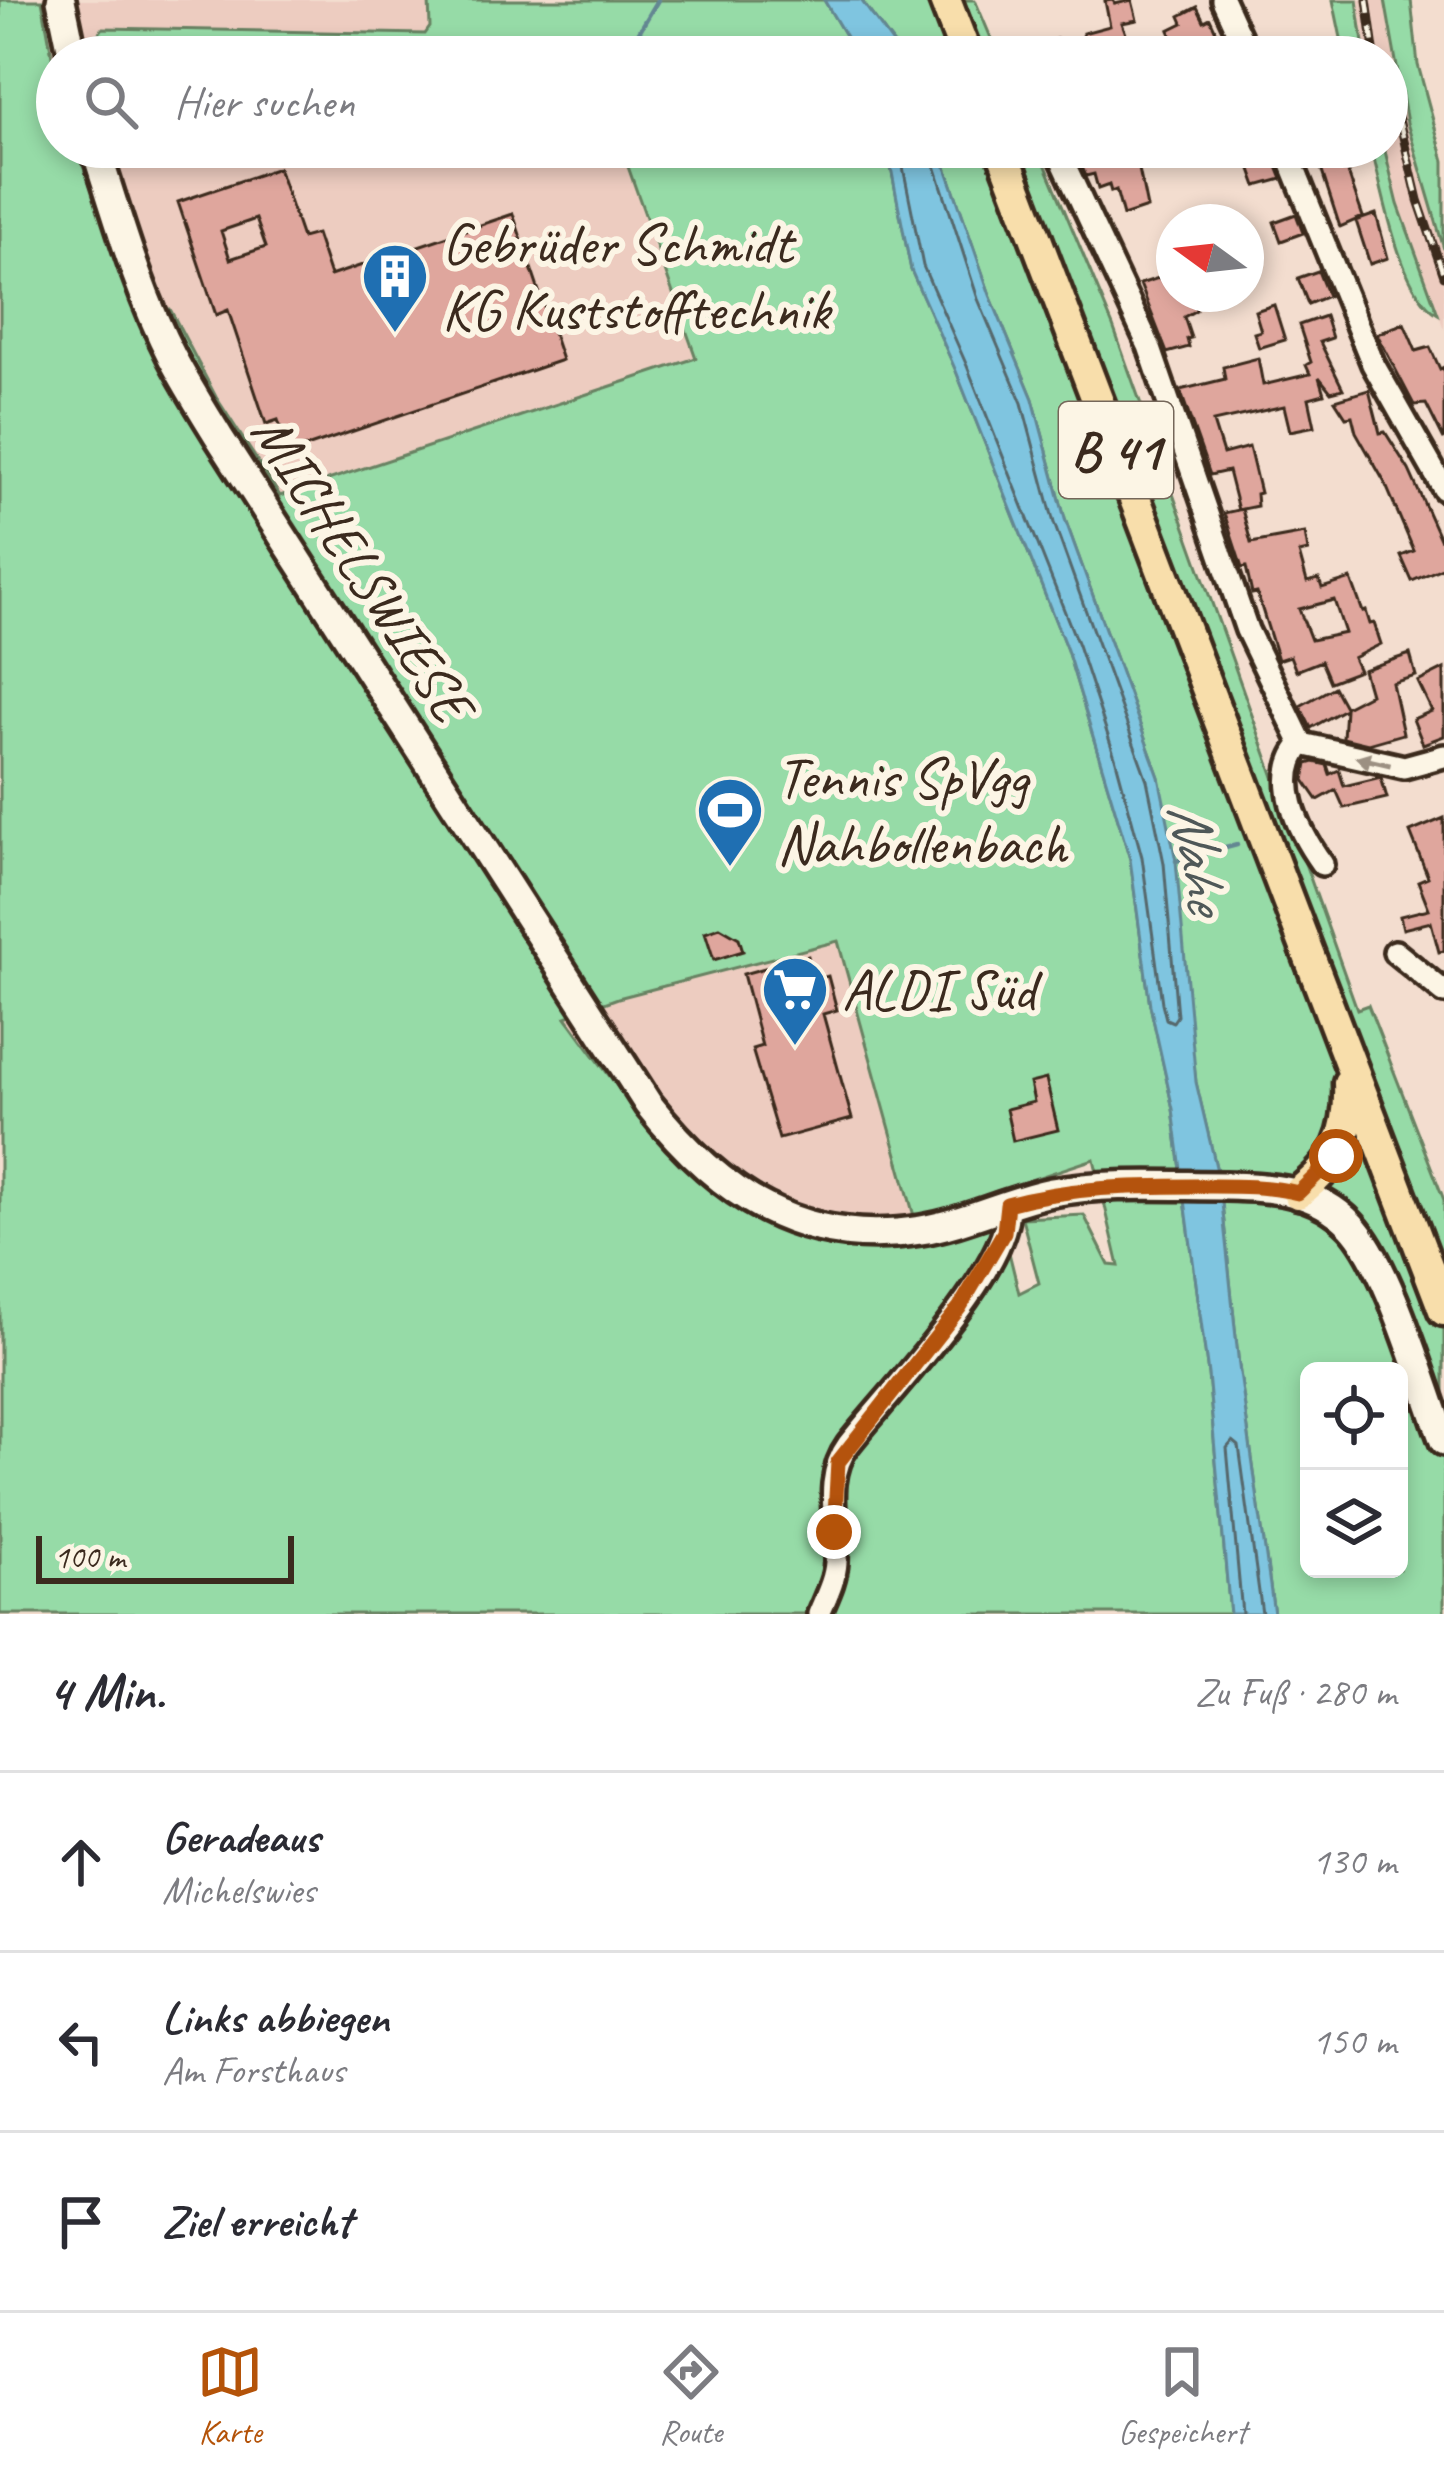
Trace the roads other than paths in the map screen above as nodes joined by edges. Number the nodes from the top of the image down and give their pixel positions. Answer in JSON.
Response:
{"nodes":[{"id":1,"x":62,"y":0,"type":"edge"},
{"id":2,"x":945,"y":0,"type":"edge"},
{"id":3,"x":1223,"y":0,"type":"edge"},
{"id":4,"x":69,"y":36,"type":"edge"},
{"id":5,"x":959,"y":36,"type":"edge"},
{"id":6,"x":1239,"y":36,"type":"edge"},
{"id":7,"x":102,"y":168,"type":"edge"},
{"id":8,"x":1009,"y":168,"type":"edge"},
{"id":9,"x":1066,"y":168,"type":"edge"},
{"id":10,"x":1294,"y":168,"type":"edge"},
{"id":11,"x":1444,"y":489,"type":"edge"},
{"id":12,"x":1302,"y":743,"type":"junction"},
{"id":13,"x":1444,"y":756,"type":"edge"},
{"id":14,"x":1322,"y":864,"type":"dead end"},
{"id":15,"x":1394,"y":952,"type":"dead end"},
{"id":16,"x":1444,"y":992,"type":"edge"},
{"id":17,"x":1348,"y":1060,"type":"junction"},
{"id":18,"x":1298,"y":1193,"type":"junction"},
{"id":19,"x":1007,"y":1204,"type":"junction"},
{"id":20,"x":1444,"y":1310,"type":"edge"},
{"id":21,"x":1444,"y":1442,"type":"edge"},
{"id":22,"x":819,"y":1614,"type":"edge"}],
"edges":[{"from":1,"to":4,"type":"street"},
{"from":2,"to":5,"type":"main road"},
{"from":3,"to":6,"type":"street"},
{"from":7,"to":19,"type":"street","name":"MICHELSWIESE"},
{"from":8,"to":17,"type":"main road","number":"B 41"},
{"from":9,"to":12,"type":"street"},
{"from":10,"to":11,"type":"street"},
{"from":13,"to":12,"type":"street","one_way":true},
{"from":12,"to":14,"type":"street"},
{"from":15,"to":16,"type":"street"},
{"from":17,"to":18,"type":"main road"},
{"from":17,"to":20,"type":"main road","number":"B 41"},
{"from":18,"to":19,"type":"street","name":"MICHELSWIESE"},
{"from":18,"to":21,"type":"street"},
{"from":19,"to":22,"type":"street"}]}
